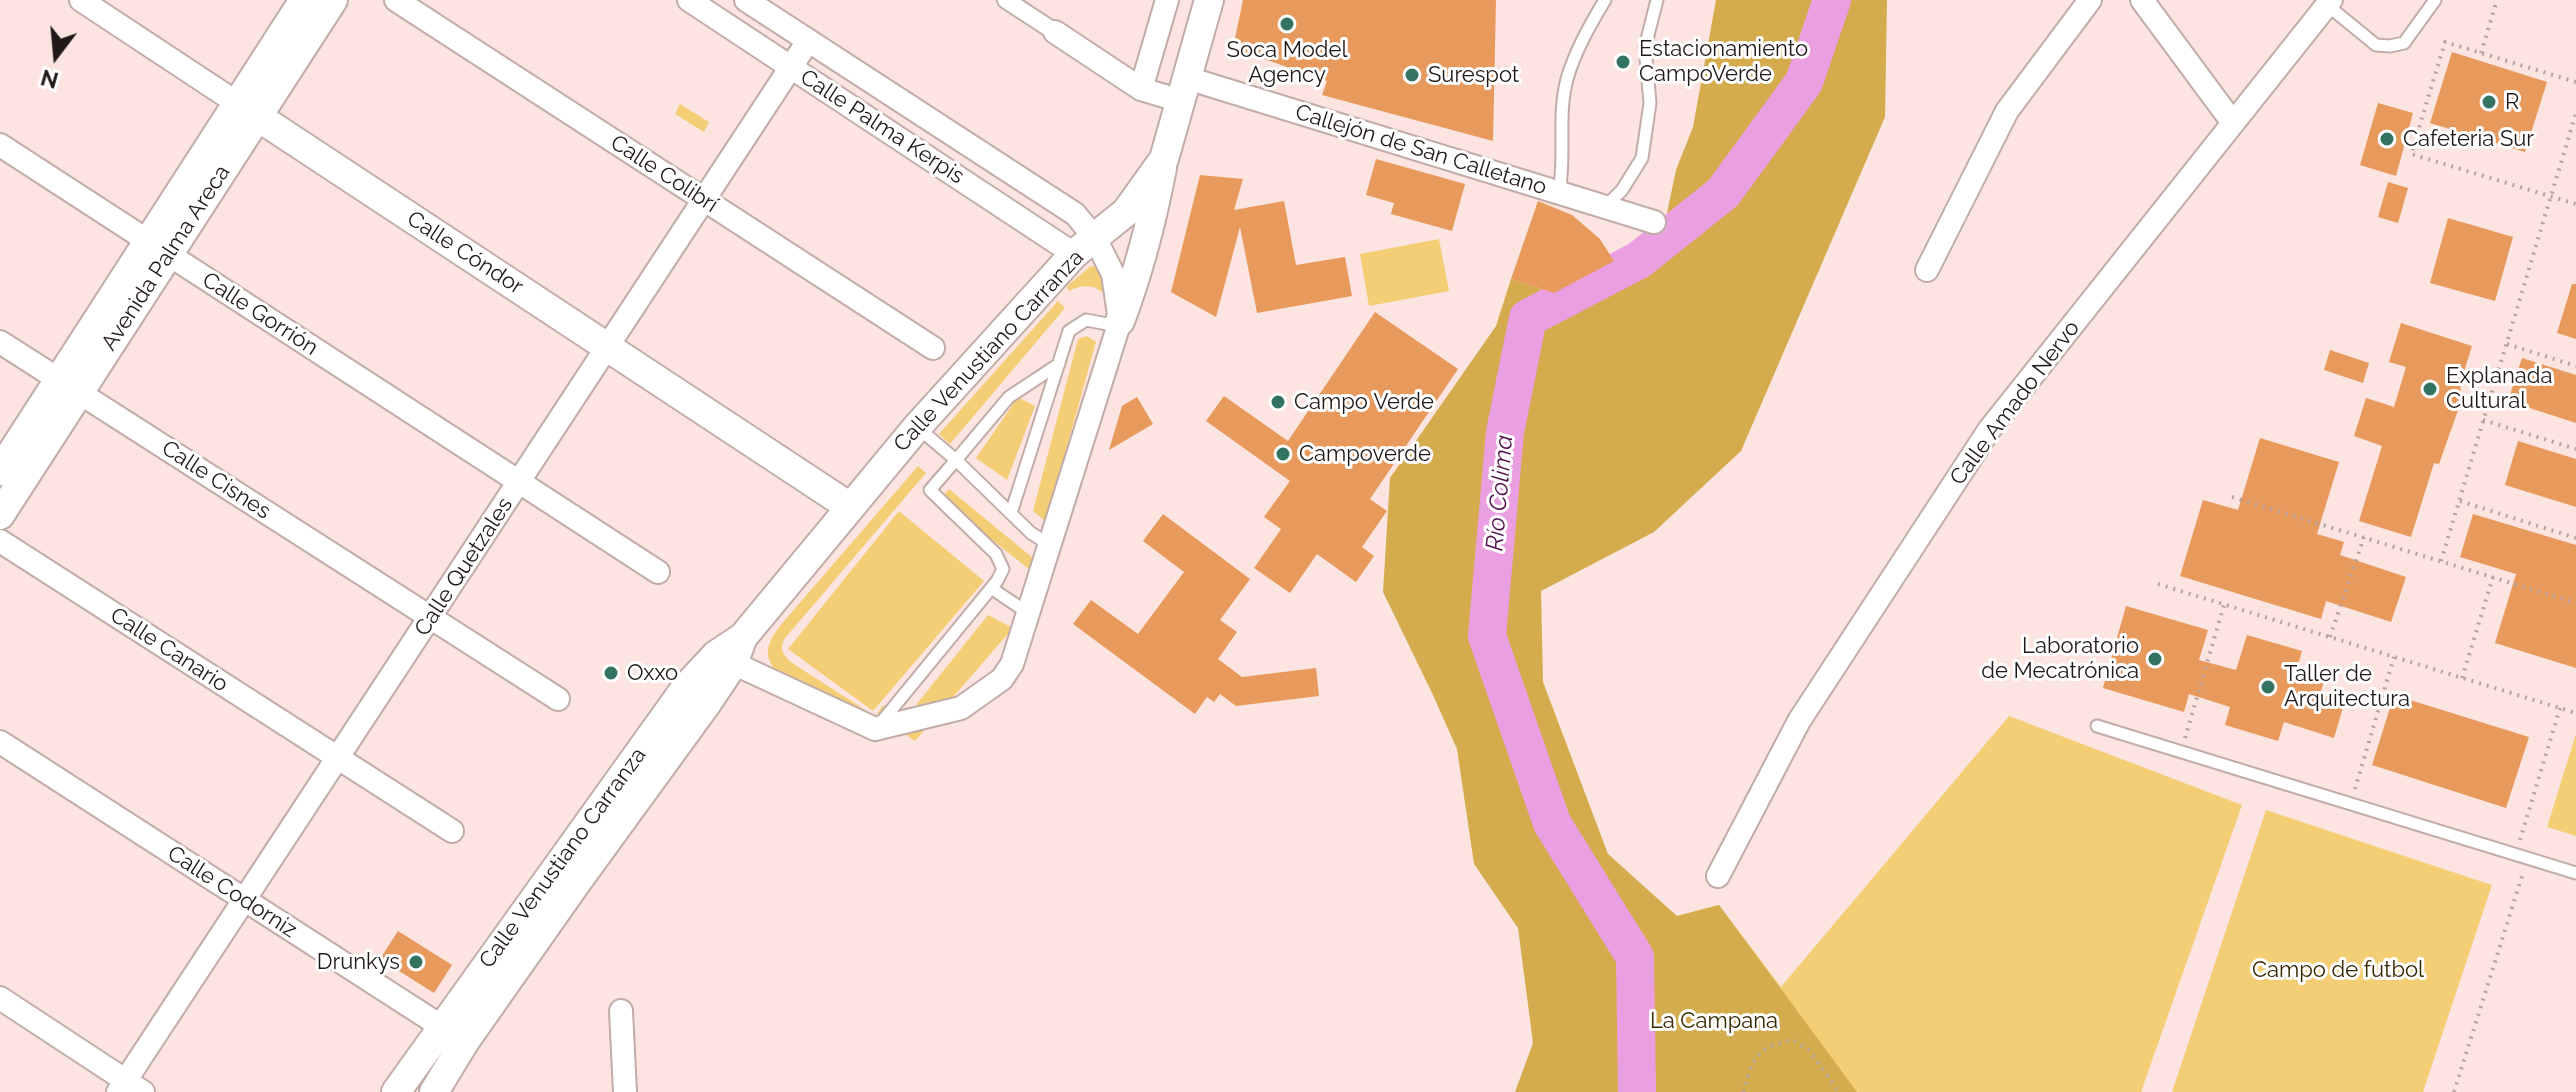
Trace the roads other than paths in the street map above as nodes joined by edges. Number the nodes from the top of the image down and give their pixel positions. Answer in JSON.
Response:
{"nodes":[{"id":1,"x":81,"y":0,"type":"edge"},
{"id":2,"x":304,"y":0,"type":"edge"},
{"id":3,"x":333,"y":0,"type":"edge"},
{"id":4,"x":396,"y":0,"type":"edge"},
{"id":5,"x":689,"y":0,"type":"edge"},
{"id":6,"x":746,"y":0,"type":"edge"},
{"id":7,"x":1006,"y":0,"type":"edge"},
{"id":8,"x":1167,"y":0,"type":"edge"},
{"id":9,"x":1209,"y":0,"type":"edge"},
{"id":10,"x":1605,"y":0,"type":"edge"},
{"id":11,"x":1657,"y":0,"type":"edge"},
{"id":12,"x":2090,"y":0,"type":"edge"},
{"id":13,"x":2142,"y":0,"type":"edge"},
{"id":14,"x":2435,"y":0,"type":"edge"},
{"id":15,"x":2329,"y":2,"type":"edge"},
{"id":16,"x":1055,"y":32,"type":"joint"},
{"id":17,"x":808,"y":41,"type":"junction"},
{"id":18,"x":791,"y":67,"type":"junction"},
{"id":19,"x":1141,"y":89,"type":"junction"},
{"id":20,"x":1184,"y":89,"type":"junction"},
{"id":21,"x":247,"y":110,"type":"junction"},
{"id":22,"x":2233,"y":123,"type":"junction"},
{"id":23,"x":0,"y":145,"type":"edge"},
{"id":24,"x":1164,"y":159,"type":"junction"},
{"id":25,"x":1559,"y":193,"type":"junction"},
{"id":26,"x":704,"y":200,"type":"junction"},
{"id":27,"x":1605,"y":207,"type":"junction"},
{"id":28,"x":1654,"y":222,"type":"dead end"},
{"id":29,"x":1085,"y":246,"type":"junction"},
{"id":30,"x":158,"y":248,"type":"junction"},
{"id":31,"x":1927,"y":270,"type":"dead end"},
{"id":32,"x":1119,"y":324,"type":"junction"},
{"id":33,"x":0,"y":342,"type":"edge"},
{"id":34,"x":608,"y":347,"type":"junction"},
{"id":35,"x":933,"y":348,"type":"dead end"},
{"id":36,"x":1059,"y":364,"type":"junction"},
{"id":37,"x":69,"y":386,"type":"junction"},
{"id":38,"x":917,"y":427,"type":"junction"},
{"id":39,"x":956,"y":460,"type":"junction"},
{"id":40,"x":0,"y":471,"type":"edge"},
{"id":41,"x":519,"y":482,"type":"junction"},
{"id":42,"x":850,"y":507,"type":"junction"},
{"id":43,"x":1011,"y":513,"type":"junction"},
{"id":44,"x":0,"y":515,"type":"edge"},
{"id":45,"x":0,"y":541,"type":"edge"},
{"id":46,"x":1050,"y":546,"type":"junction"},
{"id":47,"x":658,"y":572,"type":"dead end"},
{"id":48,"x":991,"y":588,"type":"junction"},
{"id":49,"x":1028,"y":613,"type":"junction"},
{"id":50,"x":431,"y":617,"type":"junction"},
{"id":51,"x":724,"y":660,"type":"junction"},
{"id":52,"x":558,"y":699,"type":"dead end"},
{"id":53,"x":2097,"y":726,"type":"dead end"},
{"id":54,"x":875,"y":729,"type":"junction"},
{"id":55,"x":0,"y":742,"type":"edge"},
{"id":56,"x":339,"y":759,"type":"junction"},
{"id":57,"x":452,"y":831,"type":"dead end"},
{"id":58,"x":2576,"y":873,"type":"edge"},
{"id":59,"x":1718,"y":876,"type":"dead end"},
{"id":60,"x":246,"y":900,"type":"junction"},
{"id":61,"x":0,"y":998,"type":"edge"},
{"id":62,"x":621,"y":1011,"type":"dead end"},
{"id":63,"x":453,"y":1034,"type":"junction"},
{"id":64,"x":129,"y":1089,"type":"edge"},
{"id":65,"x":437,"y":1091,"type":"edge"},
{"id":66,"x":397,"y":1092,"type":"edge"},
{"id":67,"x":625,"y":1092,"type":"edge"}],
"edges":[{"from":1,"to":21,"type":"street","name":"Calle Cóndor"},
{"from":2,"to":21,"type":"street","name":"Avenida Palma Areca"},
{"from":3,"to":21,"type":"street","name":"Avenida Palma Areca"},
{"from":4,"to":26,"type":"street","name":"Calle Colibrí"},
{"from":5,"to":18,"type":"street","name":"Calle Palma Kerpis"},
{"from":6,"to":17,"type":"street","name":"Calle Palma Kerpis"},
{"from":7,"to":16,"type":"street"},
{"from":8,"to":19,"type":"street"},
{"from":9,"to":20,"type":"street","name":"Calle Venustiano Carranza"},
{"from":10,"to":25,"type":"lane"},
{"from":11,"to":27,"type":"lane"},
{"from":12,"to":31,"type":"street"},
{"from":13,"to":22,"type":"street"},
{"from":14,"to":15,"type":"lane"},
{"from":15,"to":22,"type":"street","name":"Calle Amado Nervo"},
{"from":16,"to":19,"type":"street","name":"Callejón de San Calletano"},
{"from":17,"to":18,"type":"street","name":"Calle Quetzales"},
{"from":17,"to":29,"type":"street","name":"Calle Palma Kerpis"},
{"from":18,"to":26,"type":"street","name":"Calle Quetzales"},
{"from":18,"to":29,"type":"street","name":"Calle Palma Kerpis"},
{"from":19,"to":20,"type":"street","name":"Callejón de San Calletano"},
{"from":20,"to":24,"type":"street","name":"Calle Venustiano Carranza"},
{"from":20,"to":25,"type":"street","name":"Callejón de San Calletano"},
{"from":21,"to":30,"type":"street","name":"Avenida Palma Areca"},
{"from":21,"to":34,"type":"street","name":"Calle Cóndor"},
{"from":22,"to":59,"type":"street","name":"Calle Amado Nervo"},
{"from":23,"to":30,"type":"street","name":"Calle Gorrión"},
{"from":24,"to":29,"type":"street","name":"Calle Venustiano Carranza"},
{"from":24,"to":32,"type":"street"},
{"from":25,"to":27,"type":"street","name":"Callejón de San Calletano"},
{"from":26,"to":34,"type":"street","name":"Calle Quetzales"},
{"from":26,"to":35,"type":"street","name":"Calle Colibrí"},
{"from":27,"to":28,"type":"street","name":"Callejón de San Calletano"},
{"from":29,"to":32,"type":"street"},
{"from":29,"to":38,"type":"street","name":"Calle Venustiano Carranza"},
{"from":30,"to":37,"type":"street","name":"Avenida Palma Areca"},
{"from":30,"to":41,"type":"street","name":"Calle Gorrión"},
{"from":32,"to":36,"type":"lane"},
{"from":32,"to":46,"type":"street"},
{"from":33,"to":37,"type":"street","name":"Calle Cisnes"},
{"from":34,"to":41,"type":"street","name":"Calle Quetzales"},
{"from":34,"to":42,"type":"street","name":"Calle Cóndor"},
{"from":36,"to":39,"type":"lane"},
{"from":36,"to":43,"type":"lane"},
{"from":37,"to":40,"type":"street","name":"Avenida Palma Areca"},
{"from":37,"to":44,"type":"street","name":"Avenida Palma Areca"},
{"from":37,"to":50,"type":"street","name":"Calle Cisnes"},
{"from":38,"to":39,"type":"lane"},
{"from":38,"to":42,"type":"street","name":"Calle Venustiano Carranza"},
{"from":39,"to":43,"type":"lane"},
{"from":39,"to":48,"type":"lane"},
{"from":41,"to":47,"type":"street","name":"Calle Gorrión"},
{"from":41,"to":50,"type":"street","name":"Calle Quetzales"},
{"from":42,"to":51,"type":"street","name":"Calle Venustiano Carranza"},
{"from":43,"to":46,"type":"lane"},
{"from":45,"to":56,"type":"street","name":"Calle Canario"},
{"from":46,"to":49,"type":"street"},
{"from":48,"to":49,"type":"lane"},
{"from":48,"to":54,"type":"lane"},
{"from":49,"to":54,"type":"street"},
{"from":50,"to":52,"type":"street","name":"Calle Cisnes"},
{"from":50,"to":56,"type":"street","name":"Calle Quetzales"},
{"from":51,"to":54,"type":"street"},
{"from":51,"to":63,"type":"street","name":"Calle Venustiano Carranza"},
{"from":53,"to":58,"type":"lane"},
{"from":55,"to":60,"type":"street","name":"Calle Codorniz"},
{"from":56,"to":57,"type":"street","name":"Calle Canario"},
{"from":56,"to":60,"type":"street","name":"Calle Quetzales"},
{"from":60,"to":63,"type":"street","name":"Calle Codorniz"},
{"from":60,"to":64,"type":"street","name":"Calle Quetzales"},
{"from":61,"to":64,"type":"street"},
{"from":62,"to":67,"type":"street"},
{"from":63,"to":65,"type":"street","name":"Calle Venustiano Carranza"},
{"from":63,"to":66,"type":"street","name":"Calle Venustiano Carranza"}]}
